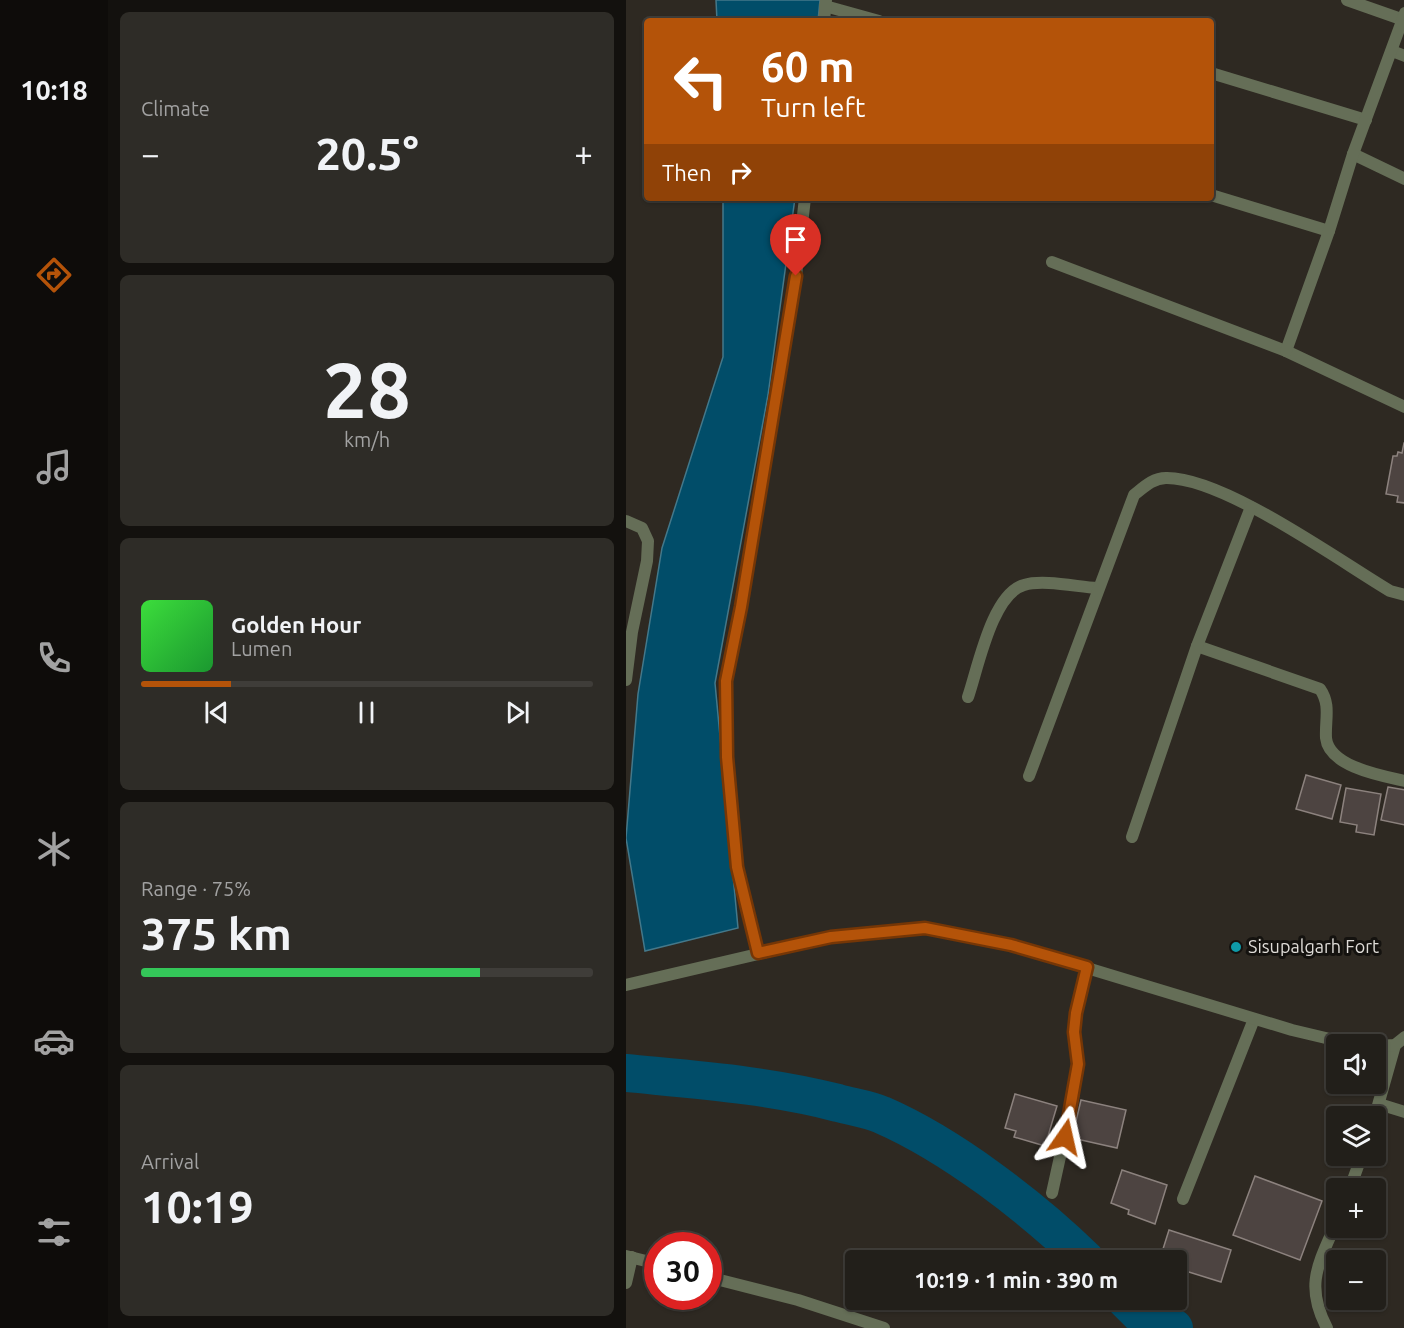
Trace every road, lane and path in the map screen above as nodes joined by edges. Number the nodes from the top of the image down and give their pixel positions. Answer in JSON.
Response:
{"nodes":[{"id":1,"x":1347,"y":0,"type":"edge"},
{"id":2,"x":826,"y":3,"type":"edge"},
{"id":3,"x":1403,"y":16,"type":"edge"},
{"id":4,"x":824,"y":18,"type":"edge"},
{"id":5,"x":870,"y":18,"type":"edge"},
{"id":6,"x":1392,"y":51,"type":"junction"},
{"id":7,"x":1404,"y":56,"type":"edge"},
{"id":8,"x":1214,"y":74,"type":"edge"},
{"id":9,"x":1366,"y":120,"type":"junction"},
{"id":10,"x":1353,"y":154,"type":"junction"},
{"id":11,"x":1404,"y":179,"type":"edge"},
{"id":12,"x":1214,"y":196,"type":"edge"},
{"id":13,"x":805,"y":201,"type":"edge"},
{"id":14,"x":1329,"y":231,"type":"junction"},
{"id":15,"x":1052,"y":261,"type":"dead end"},
{"id":16,"x":1286,"y":351,"type":"junction"},
{"id":17,"x":1404,"y":407,"type":"edge"},
{"id":18,"x":1251,"y":507,"type":"junction"},
{"id":19,"x":626,"y":520,"type":"edge"},
{"id":20,"x":1097,"y":588,"type":"junction"},
{"id":21,"x":1404,"y":595,"type":"edge"},
{"id":22,"x":1197,"y":646,"type":"junction"},
{"id":23,"x":626,"y":680,"type":"edge"},
{"id":24,"x":968,"y":697,"type":"dead end"},
{"id":25,"x":1029,"y":776,"type":"dead end"},
{"id":26,"x":1404,"y":781,"type":"edge"},
{"id":27,"x":1132,"y":837,"type":"dead end"},
{"id":28,"x":758,"y":953,"type":"junction"},
{"id":29,"x":1087,"y":967,"type":"junction"},
{"id":30,"x":631,"y":984,"type":"edge"},
{"id":31,"x":1254,"y":1019,"type":"junction"},
{"id":32,"x":1404,"y":1037,"type":"edge"},
{"id":33,"x":1326,"y":1038,"type":"edge"},
{"id":34,"x":1386,"y":1046,"type":"edge"},
{"id":35,"x":1395,"y":1046,"type":"junction"},
{"id":36,"x":1379,"y":1104,"type":"joint"},
{"id":37,"x":1404,"y":1112,"type":"edge"},
{"id":38,"x":1052,"y":1193,"type":"dead end"},
{"id":39,"x":1183,"y":1199,"type":"dead end"},
{"id":40,"x":1330,"y":1238,"type":"edge"},
{"id":41,"x":629,"y":1257,"type":"edge"},
{"id":42,"x":644,"y":1261,"type":"edge"},
{"id":43,"x":722,"y":1281,"type":"edge"},
{"id":44,"x":626,"y":1283,"type":"edge"},
{"id":45,"x":884,"y":1328,"type":"edge"},
{"id":46,"x":1327,"y":1328,"type":"edge"}],
"edges":[{"from":1,"to":3,"type":"street"},
{"from":2,"to":4,"type":"street"},
{"from":2,"to":5,"type":"street"},
{"from":3,"to":6,"type":"street"},
{"from":6,"to":7,"type":"street"},
{"from":6,"to":9,"type":"street"},
{"from":8,"to":9,"type":"street"},
{"from":9,"to":10,"type":"street"},
{"from":10,"to":11,"type":"street"},
{"from":10,"to":14,"type":"street"},
{"from":12,"to":14,"type":"street"},
{"from":13,"to":28,"type":"street"},
{"from":14,"to":16,"type":"street"},
{"from":15,"to":16,"type":"street"},
{"from":16,"to":17,"type":"street"},
{"from":18,"to":20,"type":"street"},
{"from":18,"to":21,"type":"street"},
{"from":18,"to":22,"type":"street"},
{"from":19,"to":23,"type":"street"},
{"from":20,"to":24,"type":"street"},
{"from":20,"to":25,"type":"street"},
{"from":22,"to":26,"type":"street"},
{"from":22,"to":27,"type":"street"},
{"from":28,"to":29,"type":"street"},
{"from":28,"to":30,"type":"street"},
{"from":29,"to":31,"type":"street"},
{"from":29,"to":38,"type":"street"},
{"from":31,"to":33,"type":"street"},
{"from":31,"to":39,"type":"street"},
{"from":32,"to":35,"type":"street"},
{"from":34,"to":35,"type":"street"},
{"from":35,"to":36,"type":"street"},
{"from":36,"to":37,"type":"street"},
{"from":40,"to":46,"type":"street"},
{"from":41,"to":42,"type":"street"},
{"from":41,"to":44,"type":"street"},
{"from":43,"to":45,"type":"street"}]}
